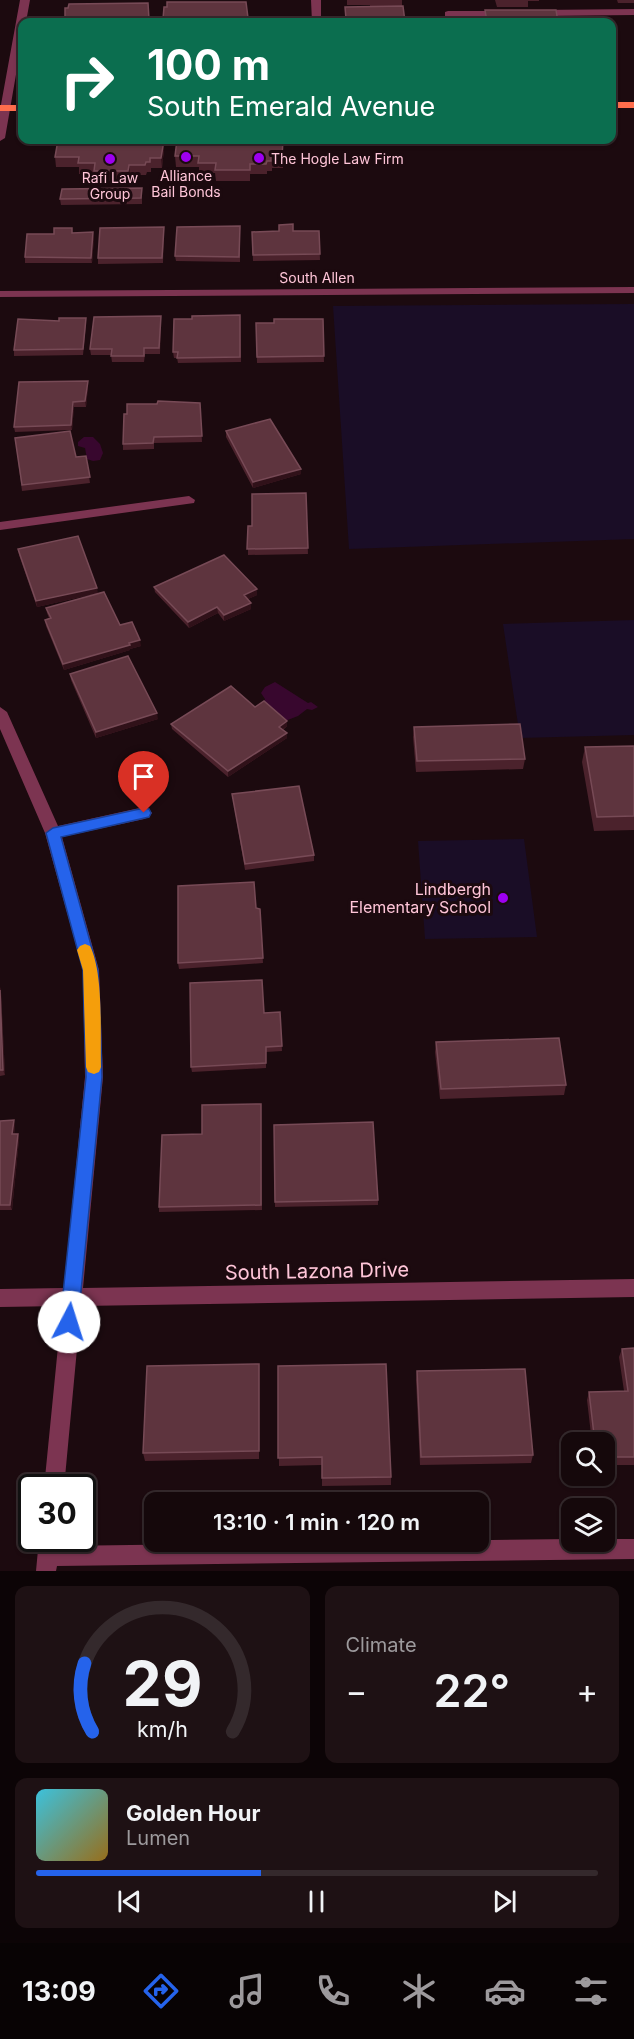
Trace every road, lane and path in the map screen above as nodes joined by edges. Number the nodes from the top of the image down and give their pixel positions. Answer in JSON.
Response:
{"nodes":[{"id":1,"x":25,"y":0,"type":"edge"},
{"id":2,"x":316,"y":0,"type":"edge"},
{"id":3,"x":446,"y":0,"type":"edge"},
{"id":4,"x":578,"y":0,"type":"edge"},
{"id":5,"x":634,"y":12,"type":"edge"},
{"id":6,"x":581,"y":13,"type":"junction"},
{"id":7,"x":515,"y":14,"type":"edge"},
{"id":8,"x":526,"y":14,"type":"edge"},
{"id":9,"x":21,"y":18,"type":"edge"},
{"id":10,"x":317,"y":18,"type":"edge"},
{"id":11,"x":449,"y":18,"type":"edge"},
{"id":12,"x":18,"y":34,"type":"edge"},
{"id":13,"x":616,"y":105,"type":"edge"},
{"id":14,"x":634,"y":105,"type":"edge"},
{"id":15,"x":3,"y":108,"type":"edge"},
{"id":16,"x":0,"y":138,"type":"edge"},
{"id":17,"x":634,"y":290,"type":"edge"},
{"id":18,"x":0,"y":294,"type":"edge"},
{"id":19,"x":189,"y":500,"type":"dead end"},
{"id":20,"x":0,"y":526,"type":"edge"},
{"id":21,"x":0,"y":712,"type":"edge"},
{"id":22,"x":144,"y":813,"type":"dead end"},
{"id":23,"x":53,"y":833,"type":"junction"},
{"id":24,"x":634,"y":1288,"type":"edge"},
{"id":25,"x":0,"y":1298,"type":"edge"},
{"id":26,"x":71,"y":1298,"type":"junction"},
{"id":27,"x":55,"y":1474,"type":"edge"},
{"id":28,"x":634,"y":1549,"type":"edge"},
{"id":29,"x":48,"y":1555,"type":"edge"}],
"edges":[{"from":1,"to":9,"type":"street"},
{"from":2,"to":10,"type":"street"},
{"from":3,"to":11,"type":"street"},
{"from":4,"to":6,"type":"street"},
{"from":5,"to":6,"type":"street"},
{"from":6,"to":8,"type":"street"},
{"from":7,"to":11,"type":"street"},
{"from":12,"to":15,"type":"street"},
{"from":13,"to":14,"type":"main road"},
{"from":15,"to":16,"type":"street"},
{"from":17,"to":18,"type":"street","name":"South Allen"},
{"from":19,"to":20,"type":"street"},
{"from":21,"to":23,"type":"street"},
{"from":22,"to":23,"type":"street"},
{"from":23,"to":26,"type":"street"},
{"from":24,"to":26,"type":"street","name":"South Lazona Drive"},
{"from":25,"to":26,"type":"street","name":"South Lazona Drive"},
{"from":26,"to":27,"type":"street"},
{"from":28,"to":29,"type":"street"}]}
